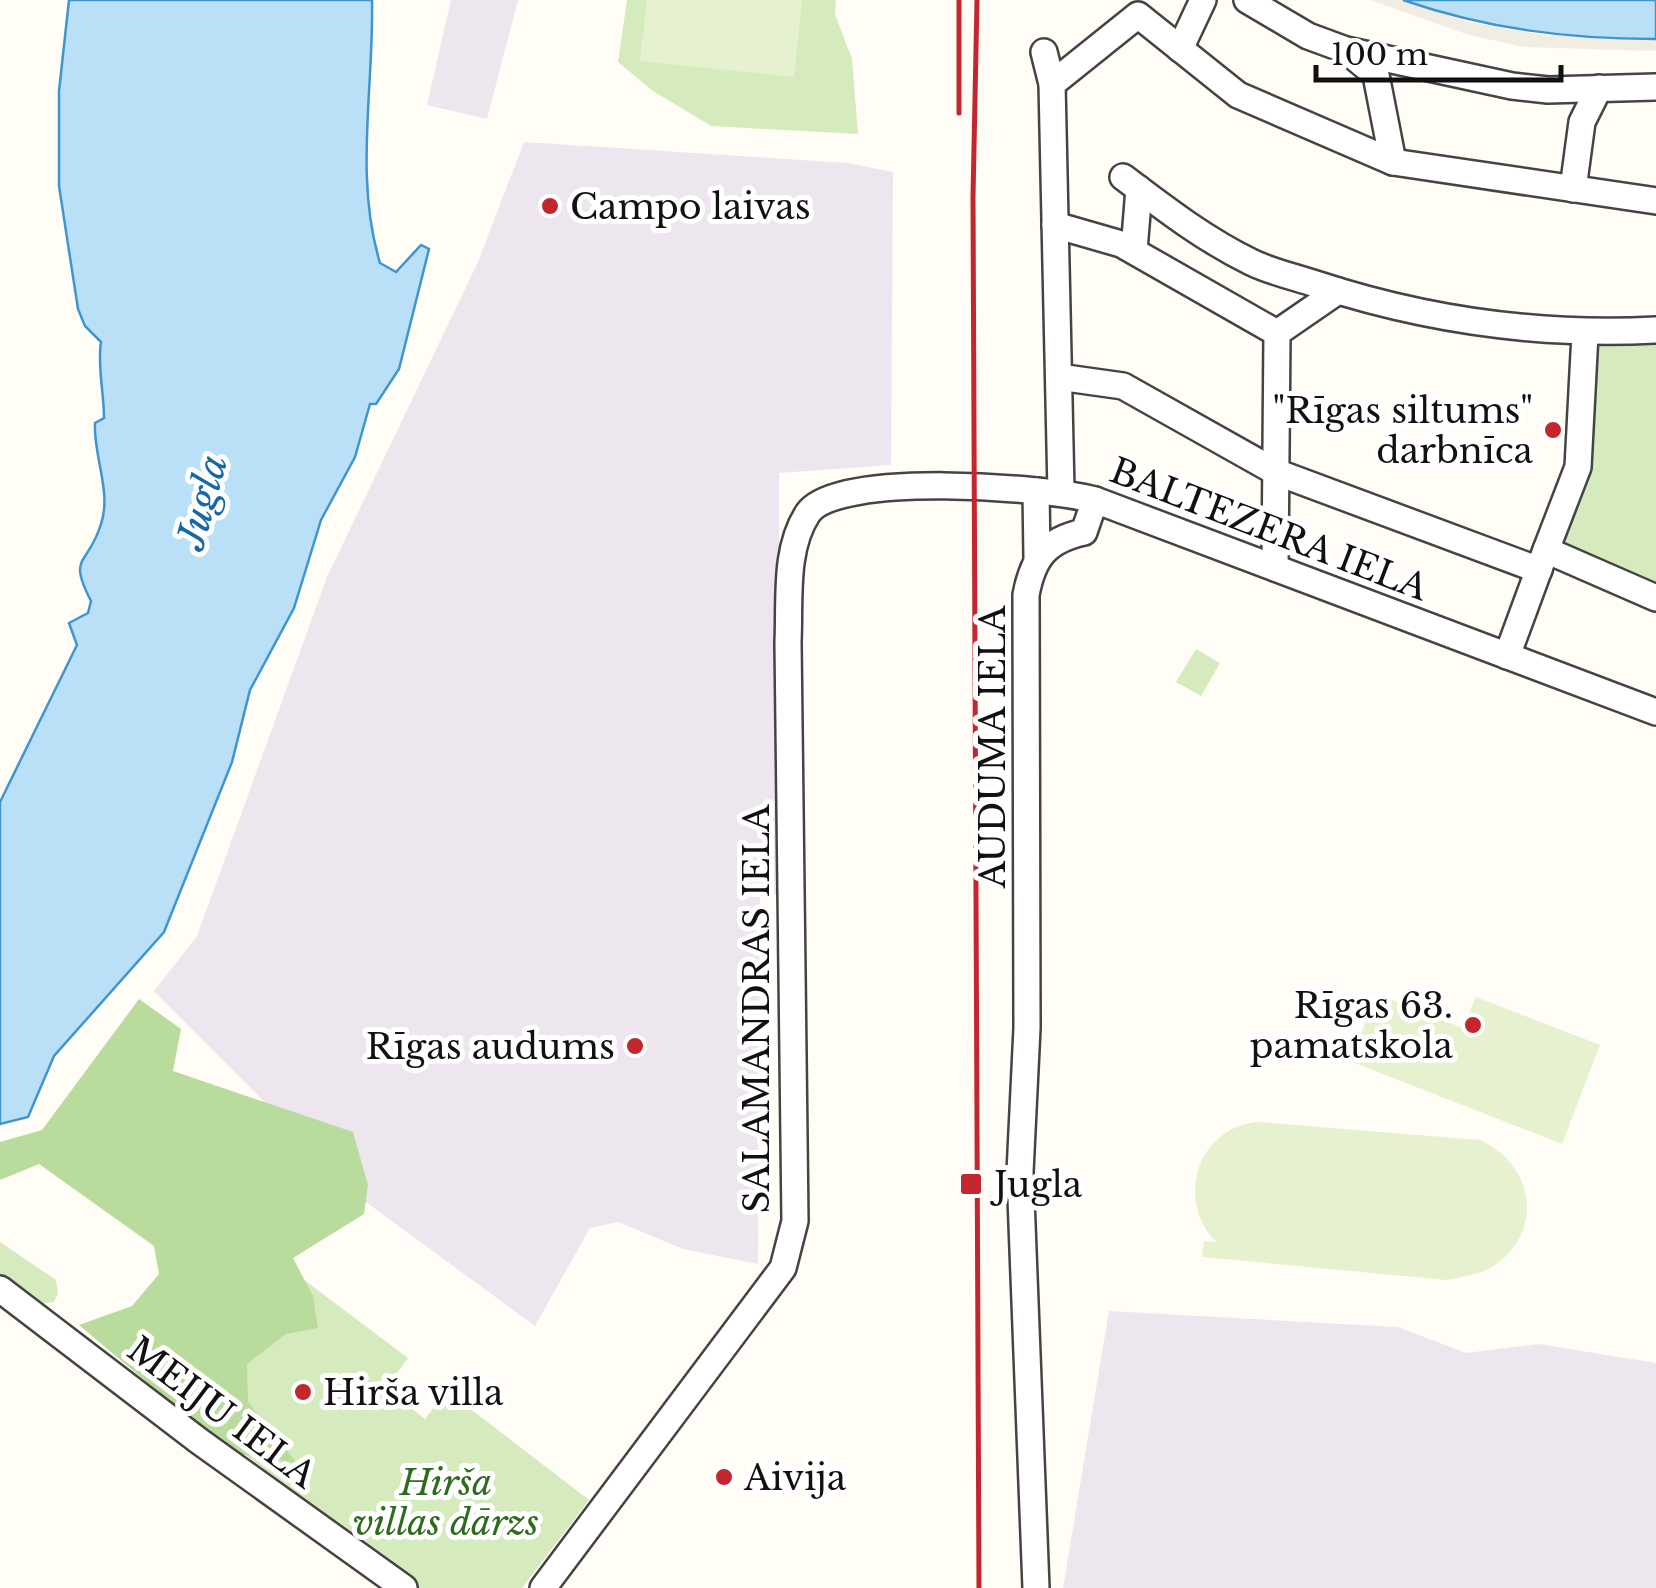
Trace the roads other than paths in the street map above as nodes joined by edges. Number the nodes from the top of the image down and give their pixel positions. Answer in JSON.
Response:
{"nodes":[{"id":1,"x":1203,"y":0,"type":"edge"},
{"id":2,"x":1247,"y":0,"type":"edge"},
{"id":3,"x":1180,"y":49,"type":"junction"},
{"id":4,"x":1346,"y":50,"type":"junction"},
{"id":5,"x":1044,"y":52,"type":"dead end"},
{"id":6,"x":1052,"y":84,"type":"junction"},
{"id":7,"x":1656,"y":86,"type":"edge"},
{"id":8,"x":1599,"y":88,"type":"junction"},
{"id":9,"x":1548,"y":90,"type":"junction"},
{"id":10,"x":1582,"y":122,"type":"junction"},
{"id":11,"x":1392,"y":162,"type":"junction"},
{"id":12,"x":1573,"y":189,"type":"junction"},
{"id":13,"x":1656,"y":200,"type":"edge"},
{"id":14,"x":1055,"y":225,"type":"junction"},
{"id":15,"x":1134,"y":250,"type":"junction"},
{"id":16,"x":1338,"y":291,"type":"junction"},
{"id":17,"x":1656,"y":330,"type":"edge"},
{"id":18,"x":1277,"y":332,"type":"junction"},
{"id":19,"x":1585,"y":334,"type":"junction"},
{"id":20,"x":1058,"y":378,"type":"junction"},
{"id":21,"x":1276,"y":472,"type":"junction"},
{"id":22,"x":1049,"y":491,"type":"junction"},
{"id":23,"x":842,"y":493,"type":"joint"},
{"id":24,"x":1094,"y":500,"type":"junction"},
{"id":25,"x":1037,"y":558,"type":"junction"},
{"id":26,"x":1542,"y":560,"type":"junction"},
{"id":27,"x":1275,"y":568,"type":"junction"},
{"id":28,"x":1656,"y":598,"type":"edge"},
{"id":29,"x":1506,"y":656,"type":"junction"},
{"id":30,"x":1656,"y":712,"type":"edge"},
{"id":31,"x":0,"y":1289,"type":"edge"},
{"id":32,"x":404,"y":1588,"type":"edge"},
{"id":33,"x":543,"y":1588,"type":"edge"},
{"id":34,"x":1036,"y":1588,"type":"edge"}],
"edges":[{"from":1,"to":3,"type":"street"},
{"from":2,"to":4,"type":"street"},
{"from":3,"to":6,"type":"street"},
{"from":3,"to":11,"type":"street"},
{"from":4,"to":9,"type":"street"},
{"from":4,"to":11,"type":"street"},
{"from":5,"to":6,"type":"street"},
{"from":6,"to":14,"type":"street"},
{"from":7,"to":8,"type":"street"},
{"from":8,"to":9,"type":"street"},
{"from":8,"to":10,"type":"street"},
{"from":9,"to":10,"type":"street"},
{"from":10,"to":12,"type":"street"},
{"from":11,"to":12,"type":"street"},
{"from":12,"to":13,"type":"street"},
{"from":14,"to":15,"type":"street"},
{"from":14,"to":20,"type":"street"},
{"from":15,"to":16,"type":"street"},
{"from":15,"to":18,"type":"street"},
{"from":16,"to":18,"type":"street"},
{"from":16,"to":19,"type":"street"},
{"from":17,"to":19,"type":"street"},
{"from":18,"to":21,"type":"street"},
{"from":19,"to":26,"type":"street"},
{"from":20,"to":21,"type":"street"},
{"from":20,"to":22,"type":"street"},
{"from":21,"to":26,"type":"street"},
{"from":21,"to":27,"type":"street"},
{"from":22,"to":23,"type":"street","name":"BALTEZERA IELA"},
{"from":22,"to":24,"type":"street","name":"BALTEZERA IELA"},
{"from":22,"to":25,"type":"street","name":"AUDUMA IELA"},
{"from":23,"to":33,"type":"street","name":"SALAMANDRAS IELA"},
{"from":24,"to":25,"type":"street"},
{"from":24,"to":27,"type":"street","name":"BALTEZERA IELA"},
{"from":25,"to":34,"type":"street","name":"AUDUMA IELA"},
{"from":26,"to":28,"type":"street"},
{"from":26,"to":29,"type":"street"},
{"from":27,"to":29,"type":"street","name":"BALTEZERA IELA"},
{"from":29,"to":30,"type":"street","name":"BALTEZERA IELA"},
{"from":31,"to":32,"type":"street","name":"MEIJU IELA"}]}
